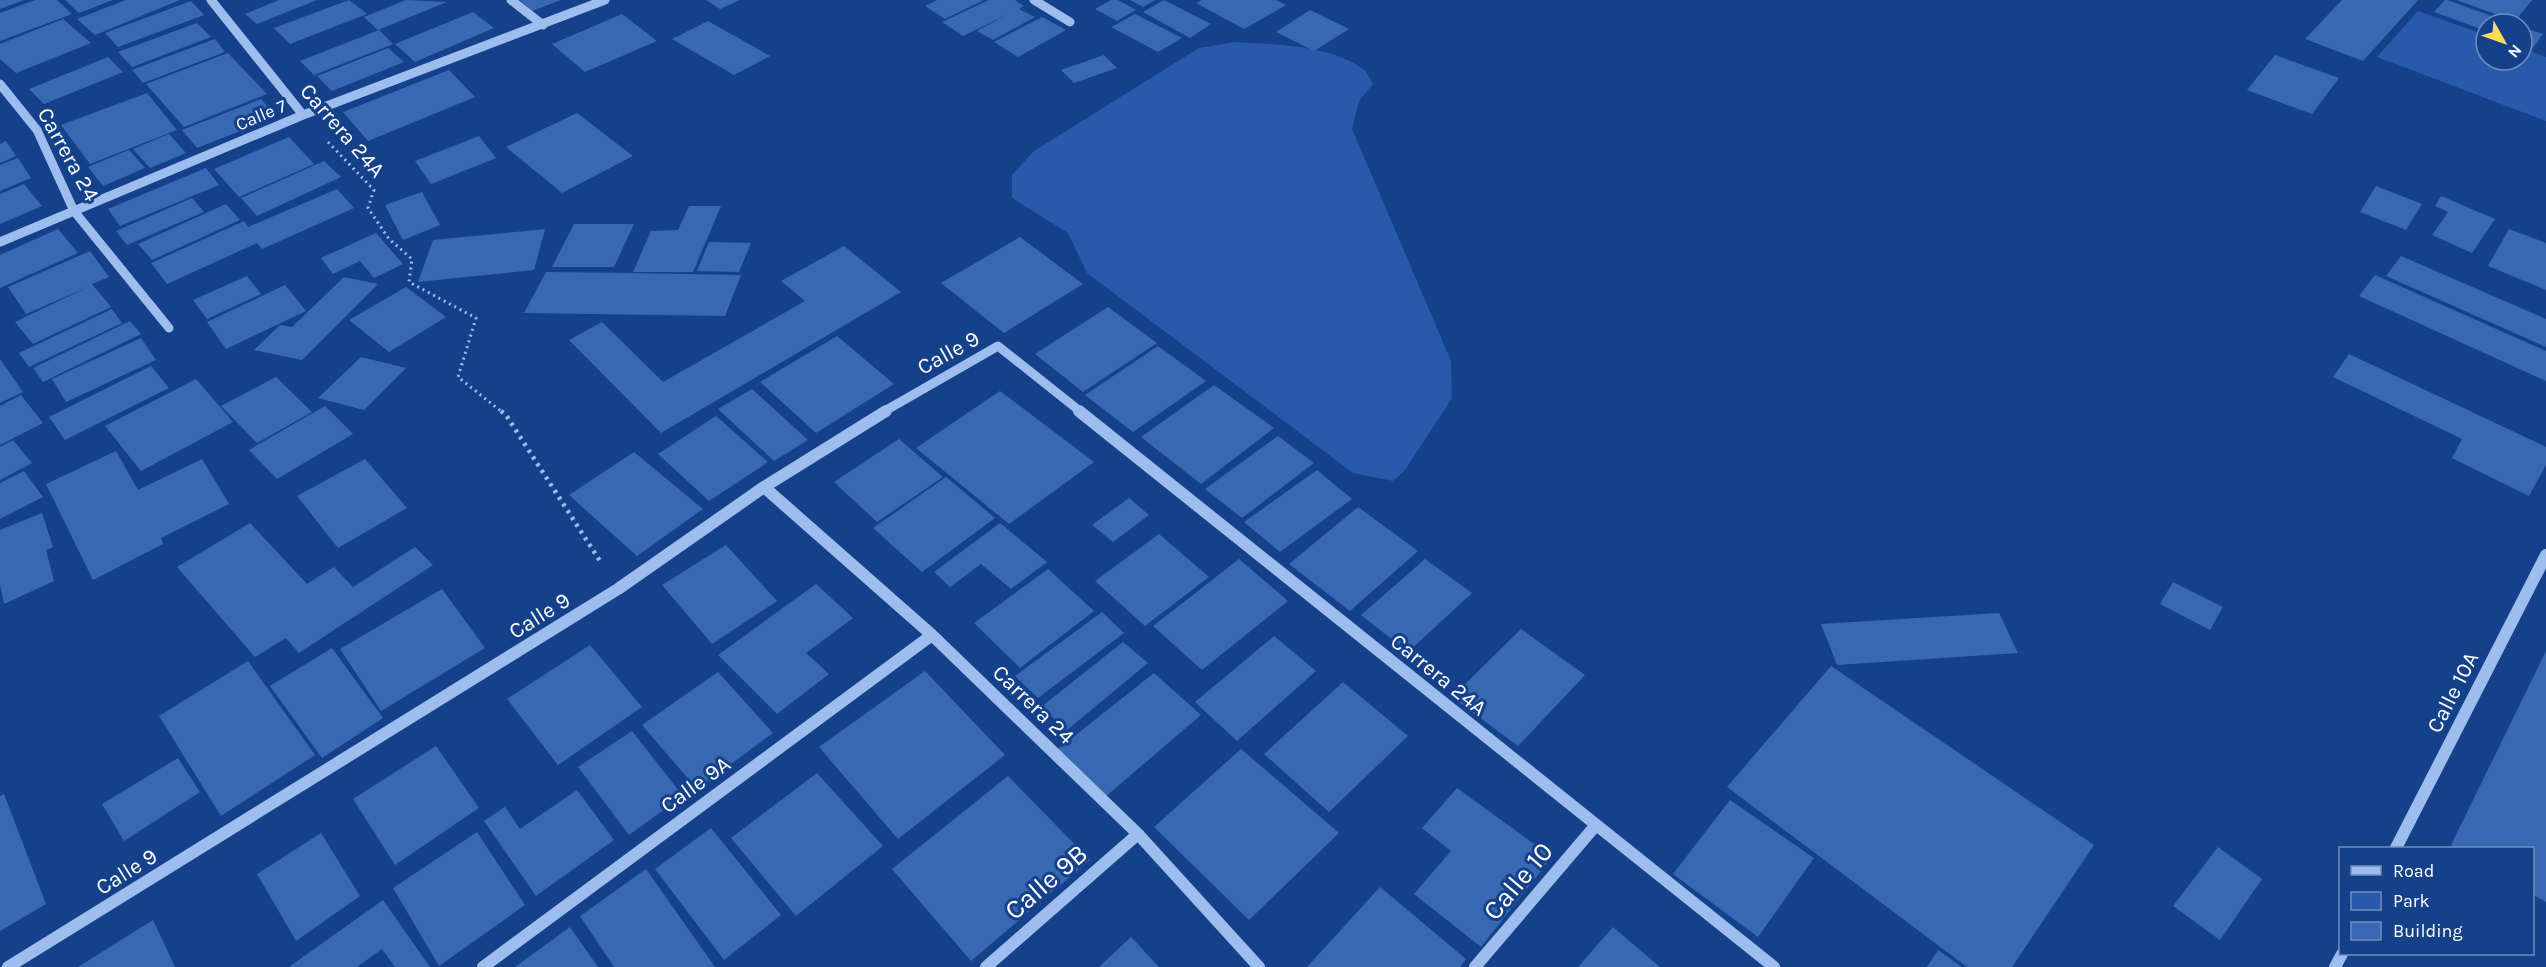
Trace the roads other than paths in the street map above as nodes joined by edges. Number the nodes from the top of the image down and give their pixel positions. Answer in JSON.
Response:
{"nodes":[{"id":1,"x":211,"y":0,"type":"edge"},
{"id":2,"x":511,"y":0,"type":"edge"},
{"id":3,"x":605,"y":0,"type":"edge"},
{"id":4,"x":1034,"y":0,"type":"edge"},
{"id":5,"x":1070,"y":22,"type":"dead end"},
{"id":6,"x":543,"y":26,"type":"junction"},
{"id":7,"x":0,"y":84,"type":"edge"},
{"id":8,"x":303,"y":115,"type":"junction"},
{"id":9,"x":74,"y":211,"type":"junction"},
{"id":10,"x":0,"y":242,"type":"edge"},
{"id":11,"x":169,"y":328,"type":"dead end"},
{"id":12,"x":1080,"y":411,"type":"joint"},
{"id":13,"x":764,"y":487,"type":"junction"},
{"id":14,"x":2546,"y":555,"type":"edge"},
{"id":15,"x":932,"y":636,"type":"junction"},
{"id":16,"x":1596,"y":825,"type":"junction"},
{"id":17,"x":1138,"y":834,"type":"junction"},
{"id":18,"x":2397,"y":847,"type":"edge"},
{"id":19,"x":8,"y":967,"type":"edge"},
{"id":20,"x":483,"y":967,"type":"edge"},
{"id":21,"x":986,"y":967,"type":"edge"},
{"id":22,"x":1259,"y":967,"type":"edge"},
{"id":23,"x":1475,"y":967,"type":"edge"},
{"id":24,"x":1774,"y":967,"type":"edge"}],
"edges":[{"from":1,"to":8,"type":"street","name":"Carrera 24A"},
{"from":2,"to":6,"type":"street"},
{"from":3,"to":6,"type":"street","name":"Calle 7"},
{"from":4,"to":5,"type":"street"},
{"from":6,"to":8,"type":"street","name":"Calle 7"},
{"from":7,"to":9,"type":"street","name":"Carrera 24"},
{"from":8,"to":9,"type":"street","name":"Calle 7"},
{"from":9,"to":10,"type":"street","name":"Calle 7"},
{"from":9,"to":11,"type":"street","name":"Carrera 24"},
{"from":12,"to":13,"type":"street","name":"Calle 9"},
{"from":12,"to":16,"type":"street","name":"Carrera 24A"},
{"from":13,"to":15,"type":"street","name":"Carrera 24"},
{"from":13,"to":19,"type":"street","name":"Calle 9"},
{"from":14,"to":18,"type":"street","name":"Calle 10A"},
{"from":15,"to":17,"type":"street","name":"Carrera 24"},
{"from":15,"to":20,"type":"street","name":"Calle 9A"},
{"from":16,"to":23,"type":"street","name":"Calle 10"},
{"from":16,"to":24,"type":"street","name":"Carrera 24A"},
{"from":17,"to":21,"type":"street","name":"Calle 9B"},
{"from":17,"to":22,"type":"street","name":"Carrera 24"}]}
